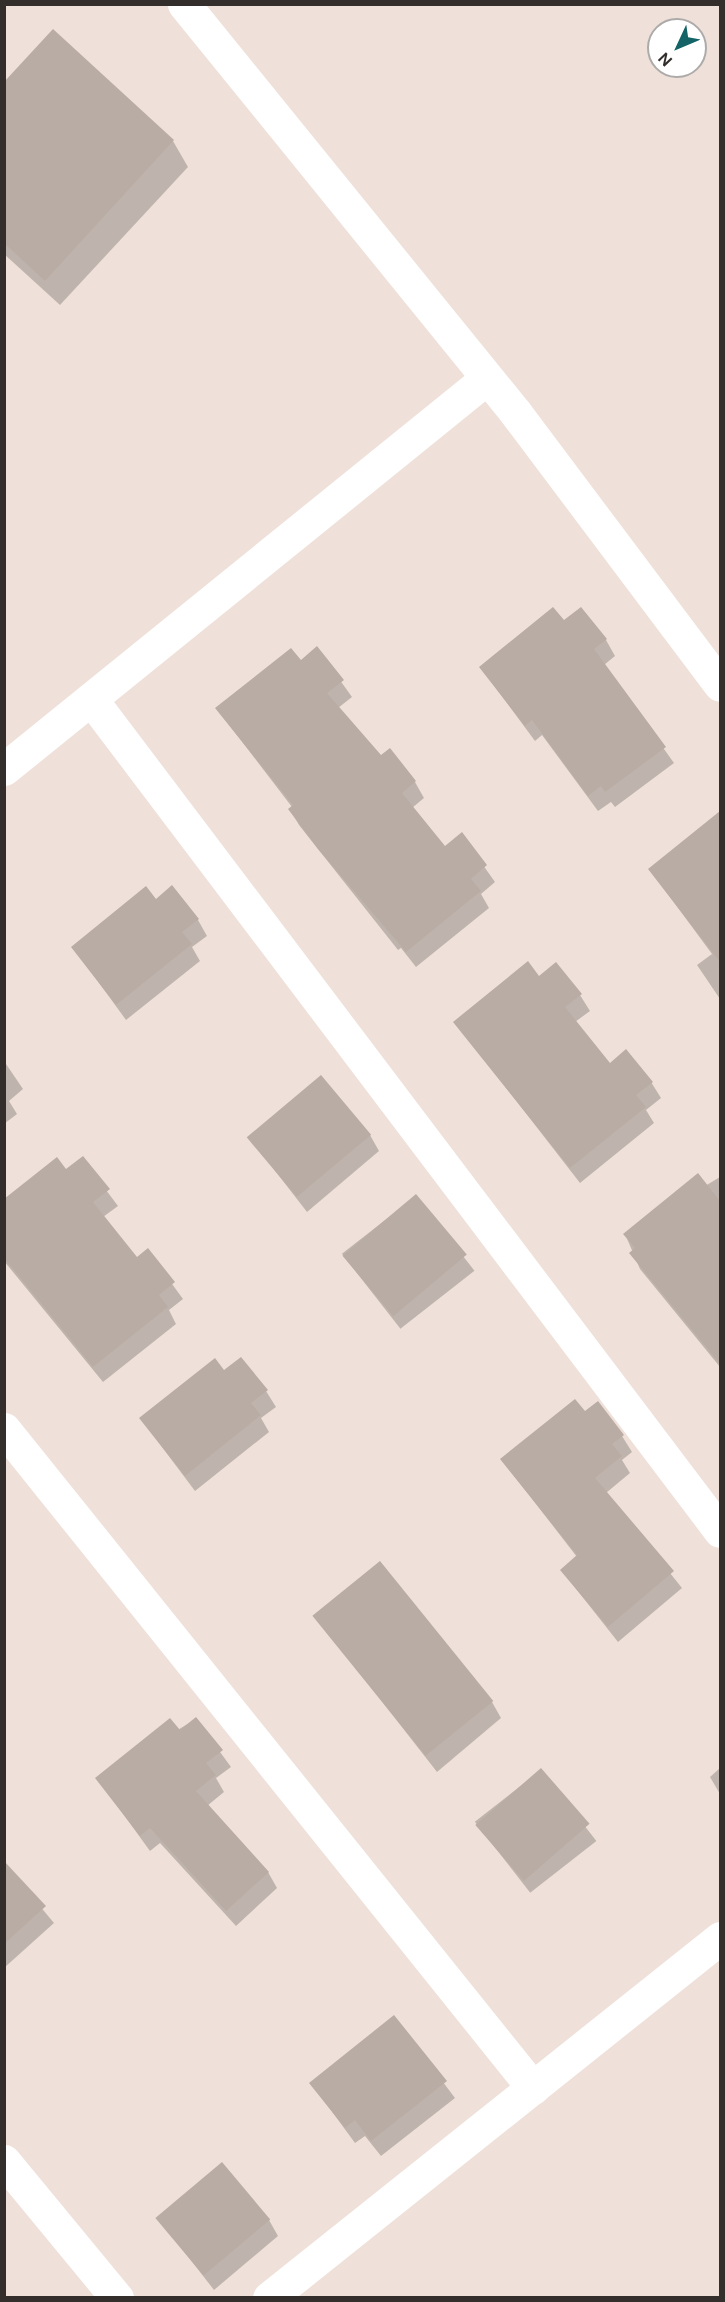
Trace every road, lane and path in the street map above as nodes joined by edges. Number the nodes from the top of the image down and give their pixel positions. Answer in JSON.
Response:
{"nodes":[{"id":1,"x":184,"y":4,"type":"edge"},
{"id":2,"x":487,"y":378,"type":"junction"},
{"id":3,"x":720,"y":685,"type":"edge"},
{"id":4,"x":91,"y":699,"type":"junction"},
{"id":5,"x":4,"y":770,"type":"edge"},
{"id":6,"x":4,"y":1430,"type":"edge"},
{"id":7,"x":720,"y":1531,"type":"edge"},
{"id":8,"x":720,"y":1938,"type":"edge"},
{"id":9,"x":532,"y":2088,"type":"junction"},
{"id":10,"x":4,"y":2161,"type":"edge"},
{"id":11,"x":117,"y":2298,"type":"edge"},
{"id":12,"x":269,"y":2298,"type":"edge"}],
"edges":[{"from":1,"to":2,"type":"street"},
{"from":2,"to":3,"type":"street"},
{"from":2,"to":4,"type":"street"},
{"from":4,"to":5,"type":"street"},
{"from":4,"to":7,"type":"street"},
{"from":6,"to":9,"type":"street"},
{"from":8,"to":9,"type":"street"},
{"from":9,"to":12,"type":"street"},
{"from":10,"to":11,"type":"street"}]}
